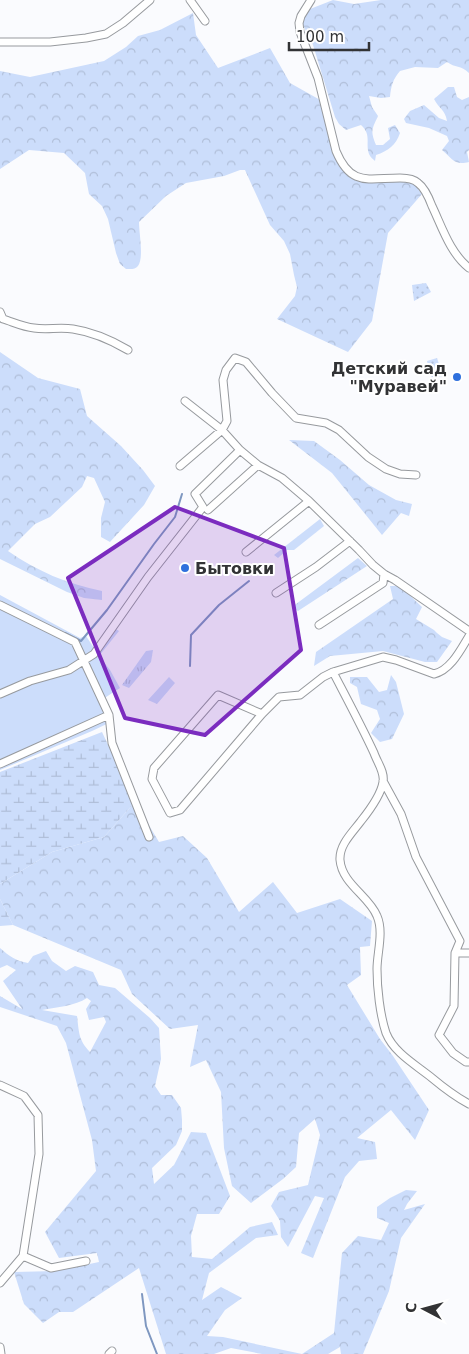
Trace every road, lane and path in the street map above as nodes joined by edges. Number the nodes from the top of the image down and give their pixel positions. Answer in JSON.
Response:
{"nodes":[{"id":1,"x":150,"y":0,"type":"edge"},
{"id":2,"x":190,"y":0,"type":"edge"},
{"id":3,"x":311,"y":0,"type":"edge"},
{"id":4,"x":205,"y":21,"type":"dead end"},
{"id":5,"x":0,"y":42,"type":"edge"},
{"id":6,"x":469,"y":268,"type":"edge"},
{"id":7,"x":0,"y":312,"type":"edge"},
{"id":8,"x":128,"y":350,"type":"dead end"},
{"id":9,"x":185,"y":400,"type":"dead end"},
{"id":10,"x":222,"y":430,"type":"junction"},
{"id":11,"x":240,"y":450,"type":"junction"},
{"id":12,"x":258,"y":465,"type":"junction"},
{"id":13,"x":180,"y":466,"type":"dead end"},
{"id":14,"x":416,"y":475,"type":"dead end"},
{"id":15,"x":309,"y":501,"type":"junction"},
{"id":16,"x":208,"y":510,"type":"dead end"},
{"id":17,"x":350,"y":541,"type":"junction"},
{"id":18,"x":246,"y":552,"type":"dead end"},
{"id":19,"x":384,"y":574,"type":"junction"},
{"id":20,"x":276,"y":593,"type":"dead end"},
{"id":21,"x":0,"y":605,"type":"edge"},
{"id":22,"x":319,"y":625,"type":"dead end"},
{"id":23,"x":469,"y":631,"type":"edge"},
{"id":24,"x":469,"y":636,"type":"edge"},
{"id":25,"x":83,"y":661,"type":"junction"},
{"id":26,"x":333,"y":672,"type":"junction"},
{"id":27,"x":0,"y":694,"type":"edge"},
{"id":28,"x":262,"y":714,"type":"junction"},
{"id":29,"x":109,"y":715,"type":"junction"},
{"id":30,"x":0,"y":764,"type":"edge"},
{"id":31,"x":383,"y":781,"type":"junction"},
{"id":32,"x":149,"y":837,"type":"dead end"},
{"id":33,"x":455,"y":953,"type":"junction"},
{"id":34,"x":469,"y":953,"type":"edge"},
{"id":35,"x":469,"y":1062,"type":"edge"},
{"id":36,"x":0,"y":1085,"type":"edge"},
{"id":37,"x":469,"y":1104,"type":"edge"},
{"id":38,"x":23,"y":1256,"type":"junction"},
{"id":39,"x":86,"y":1261,"type":"dead end"},
{"id":40,"x":0,"y":1283,"type":"edge"},
{"id":41,"x":0,"y":1289,"type":"edge"},
{"id":42,"x":0,"y":1347,"type":"edge"},
{"id":43,"x":1,"y":1354,"type":"edge"}],
"edges":[{"from":1,"to":5,"type":"street"},
{"from":2,"to":4,"type":"street"},
{"from":3,"to":6,"type":"street"},
{"from":7,"to":8,"type":"street"},
{"from":9,"to":10,"type":"street"},
{"from":10,"to":11,"type":"street"},
{"from":10,"to":13,"type":"street"},
{"from":10,"to":14,"type":"street"},
{"from":11,"to":12,"type":"street"},
{"from":11,"to":25,"type":"street"},
{"from":12,"to":15,"type":"street"},
{"from":12,"to":16,"type":"street"},
{"from":15,"to":17,"type":"street"},
{"from":15,"to":18,"type":"street"},
{"from":17,"to":19,"type":"street"},
{"from":17,"to":20,"type":"street"},
{"from":19,"to":22,"type":"street"},
{"from":19,"to":23,"type":"street"},
{"from":21,"to":25,"type":"street"},
{"from":24,"to":26,"type":"street"},
{"from":25,"to":27,"type":"street"},
{"from":25,"to":29,"type":"street"},
{"from":26,"to":28,"type":"street"},
{"from":26,"to":31,"type":"street"},
{"from":28,"to":28,"type":"street"},
{"from":29,"to":30,"type":"street"},
{"from":29,"to":32,"type":"street"},
{"from":31,"to":33,"type":"street"},
{"from":31,"to":37,"type":"street"},
{"from":33,"to":34,"type":"street"},
{"from":33,"to":35,"type":"street"},
{"from":36,"to":38,"type":"street"},
{"from":38,"to":39,"type":"street"},
{"from":38,"to":40,"type":"street"},
{"from":40,"to":41,"type":"street"},
{"from":42,"to":43,"type":"street"}]}
